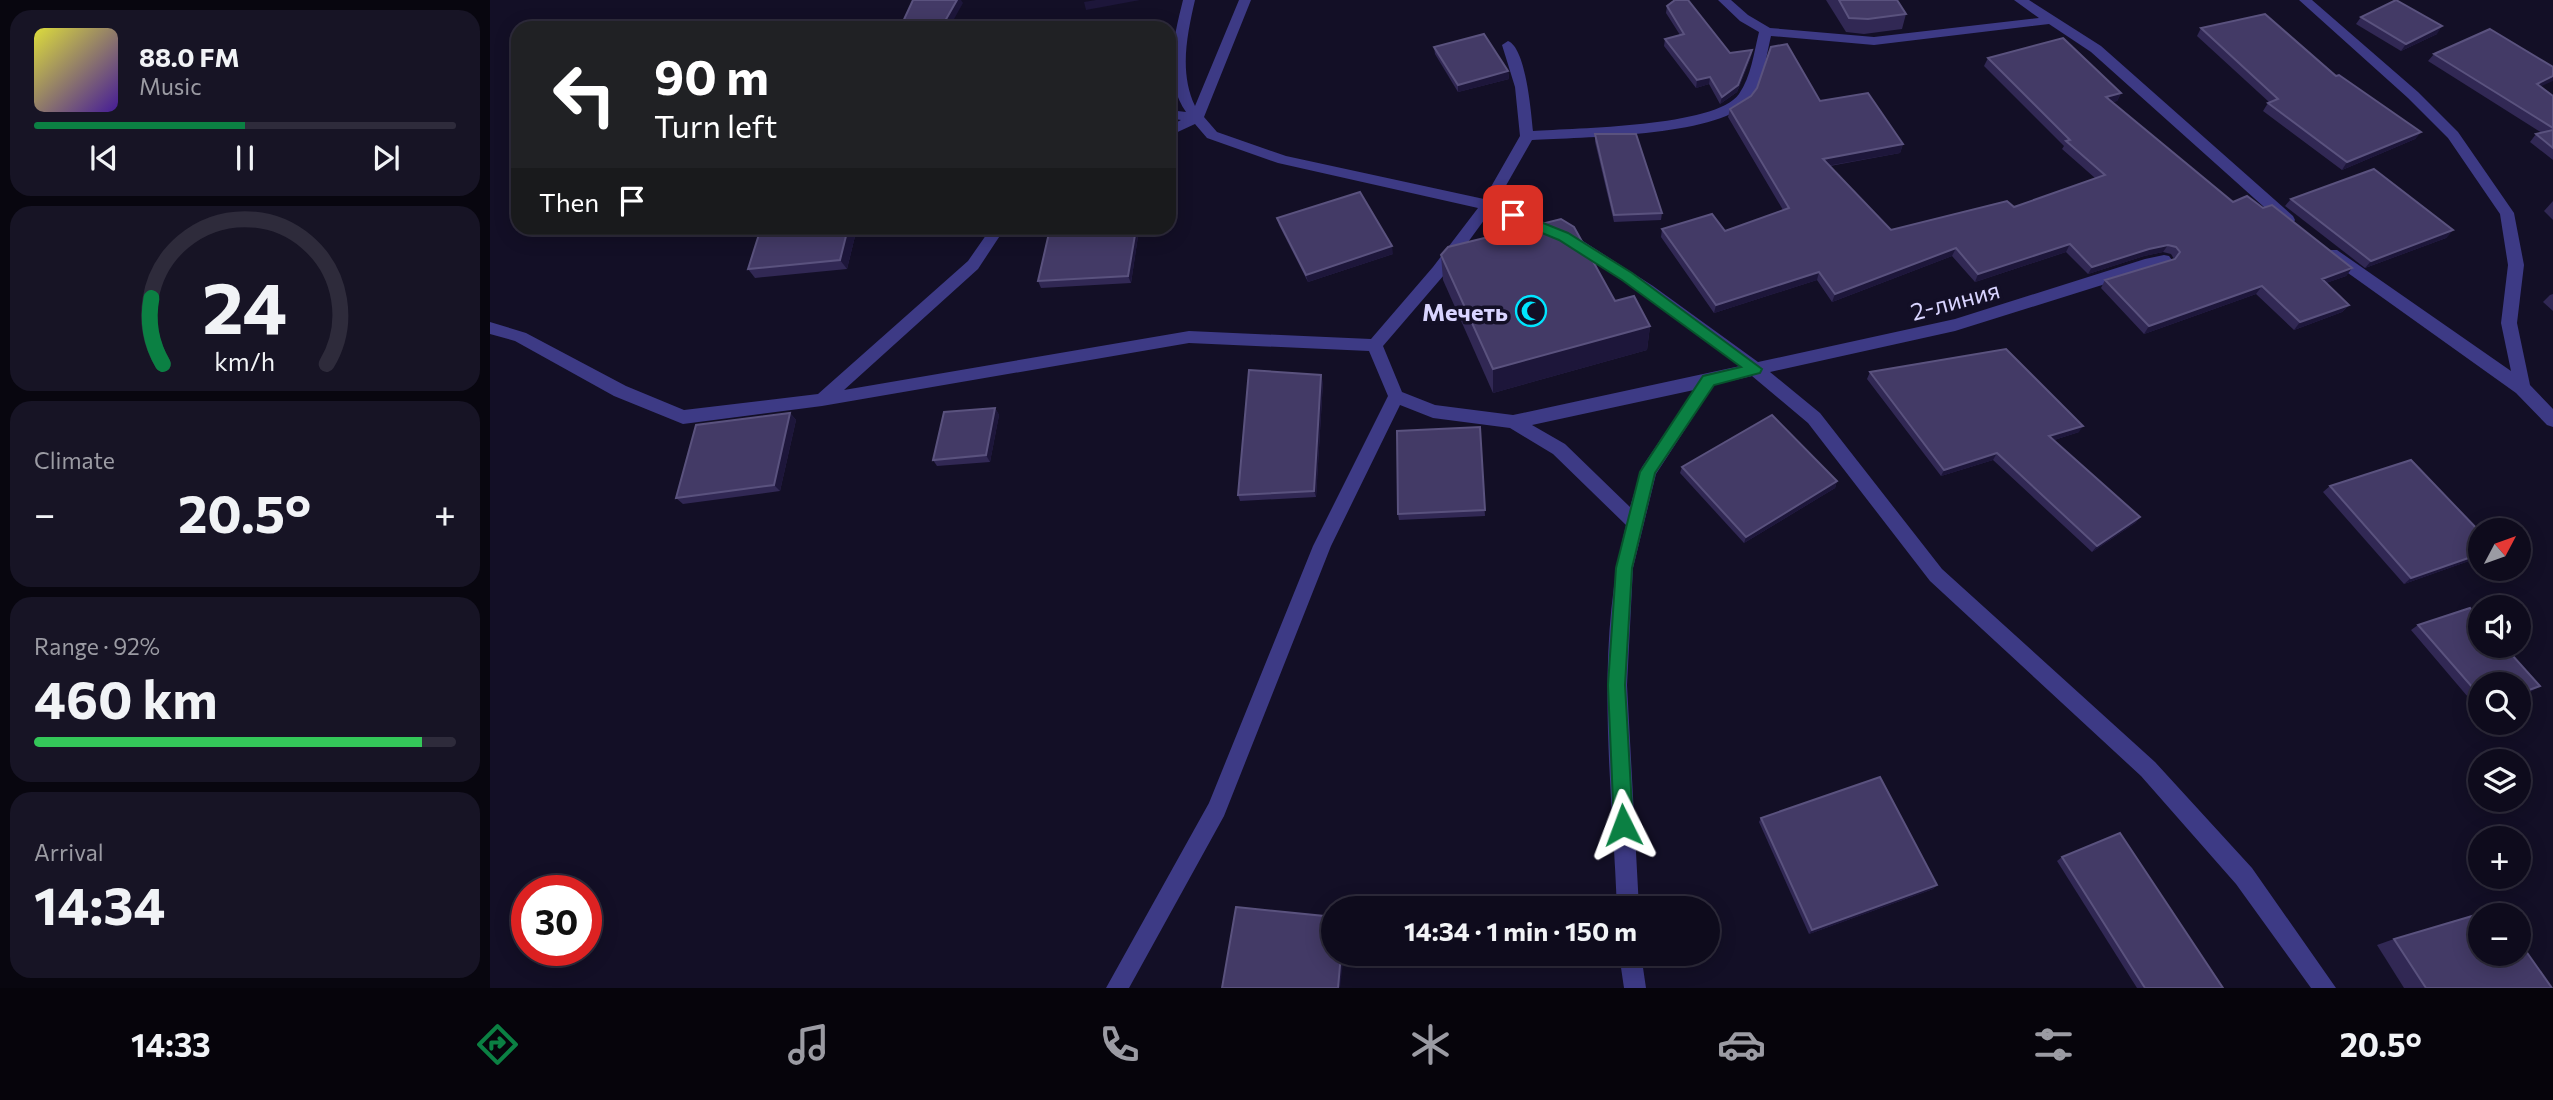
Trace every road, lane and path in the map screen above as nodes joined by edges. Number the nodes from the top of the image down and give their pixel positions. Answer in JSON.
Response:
{"nodes":[{"id":1,"x":1189,"y":0,"type":"edge"},
{"id":2,"x":1245,"y":0,"type":"edge"},
{"id":3,"x":1724,"y":0,"type":"edge"},
{"id":4,"x":2020,"y":0,"type":"edge"},
{"id":5,"x":2305,"y":0,"type":"edge"},
{"id":6,"x":2052,"y":20,"type":"junction"},
{"id":7,"x":1766,"y":31,"type":"junction"},
{"id":8,"x":1508,"y":45,"type":"dead end"},
{"id":9,"x":1176,"y":115,"type":"edge"},
{"id":10,"x":1197,"y":118,"type":"junction"},
{"id":11,"x":1176,"y":128,"type":"edge"},
{"id":12,"x":1527,"y":136,"type":"junction"},
{"id":13,"x":1487,"y":205,"type":"junction"},
{"id":14,"x":993,"y":235,"type":"edge"},
{"id":15,"x":2164,"y":260,"type":"edge"},
{"id":16,"x":490,"y":328,"type":"edge"},
{"id":17,"x":1375,"y":345,"type":"junction"},
{"id":18,"x":1755,"y":369,"type":"junction"},
{"id":19,"x":1709,"y":380,"type":"junction"},
{"id":20,"x":2522,"y":388,"type":"junction"},
{"id":21,"x":1396,"y":396,"type":"junction"},
{"id":22,"x":822,"y":400,"type":"junction"},
{"id":23,"x":2553,"y":420,"type":"edge"},
{"id":24,"x":1513,"y":422,"type":"junction"},
{"id":25,"x":1635,"y":523,"type":"junction"},
{"id":26,"x":1627,"y":896,"type":"edge"},
{"id":27,"x":1632,"y":966,"type":"edge"},
{"id":28,"x":1117,"y":988,"type":"edge"},
{"id":29,"x":1635,"y":988,"type":"edge"},
{"id":30,"x":2325,"y":988,"type":"edge"}],
"edges":[{"from":1,"to":10,"type":"street"},
{"from":2,"to":10,"type":"street"},
{"from":3,"to":7,"type":"street"},
{"from":4,"to":6,"type":"street"},
{"from":5,"to":20,"type":"street"},
{"from":6,"to":7,"type":"street"},
{"from":6,"to":20,"type":"street"},
{"from":7,"to":12,"type":"street"},
{"from":8,"to":12,"type":"street"},
{"from":9,"to":10,"type":"street"},
{"from":10,"to":11,"type":"street"},
{"from":10,"to":13,"type":"street"},
{"from":12,"to":13,"type":"street"},
{"from":13,"to":17,"type":"street"},
{"from":13,"to":18,"type":"street"},
{"from":14,"to":22,"type":"street"},
{"from":15,"to":18,"type":"street","name":"2-линия"},
{"from":16,"to":22,"type":"street"},
{"from":17,"to":21,"type":"street"},
{"from":17,"to":22,"type":"street"},
{"from":18,"to":19,"type":"street","name":"2-линия"},
{"from":18,"to":30,"type":"street"},
{"from":19,"to":24,"type":"street","name":"2-линия"},
{"from":19,"to":25,"type":"street"},
{"from":20,"to":23,"type":"street"},
{"from":21,"to":24,"type":"street"},
{"from":21,"to":28,"type":"street"},
{"from":24,"to":25,"type":"street"},
{"from":25,"to":26,"type":"street"},
{"from":27,"to":29,"type":"street"}]}
